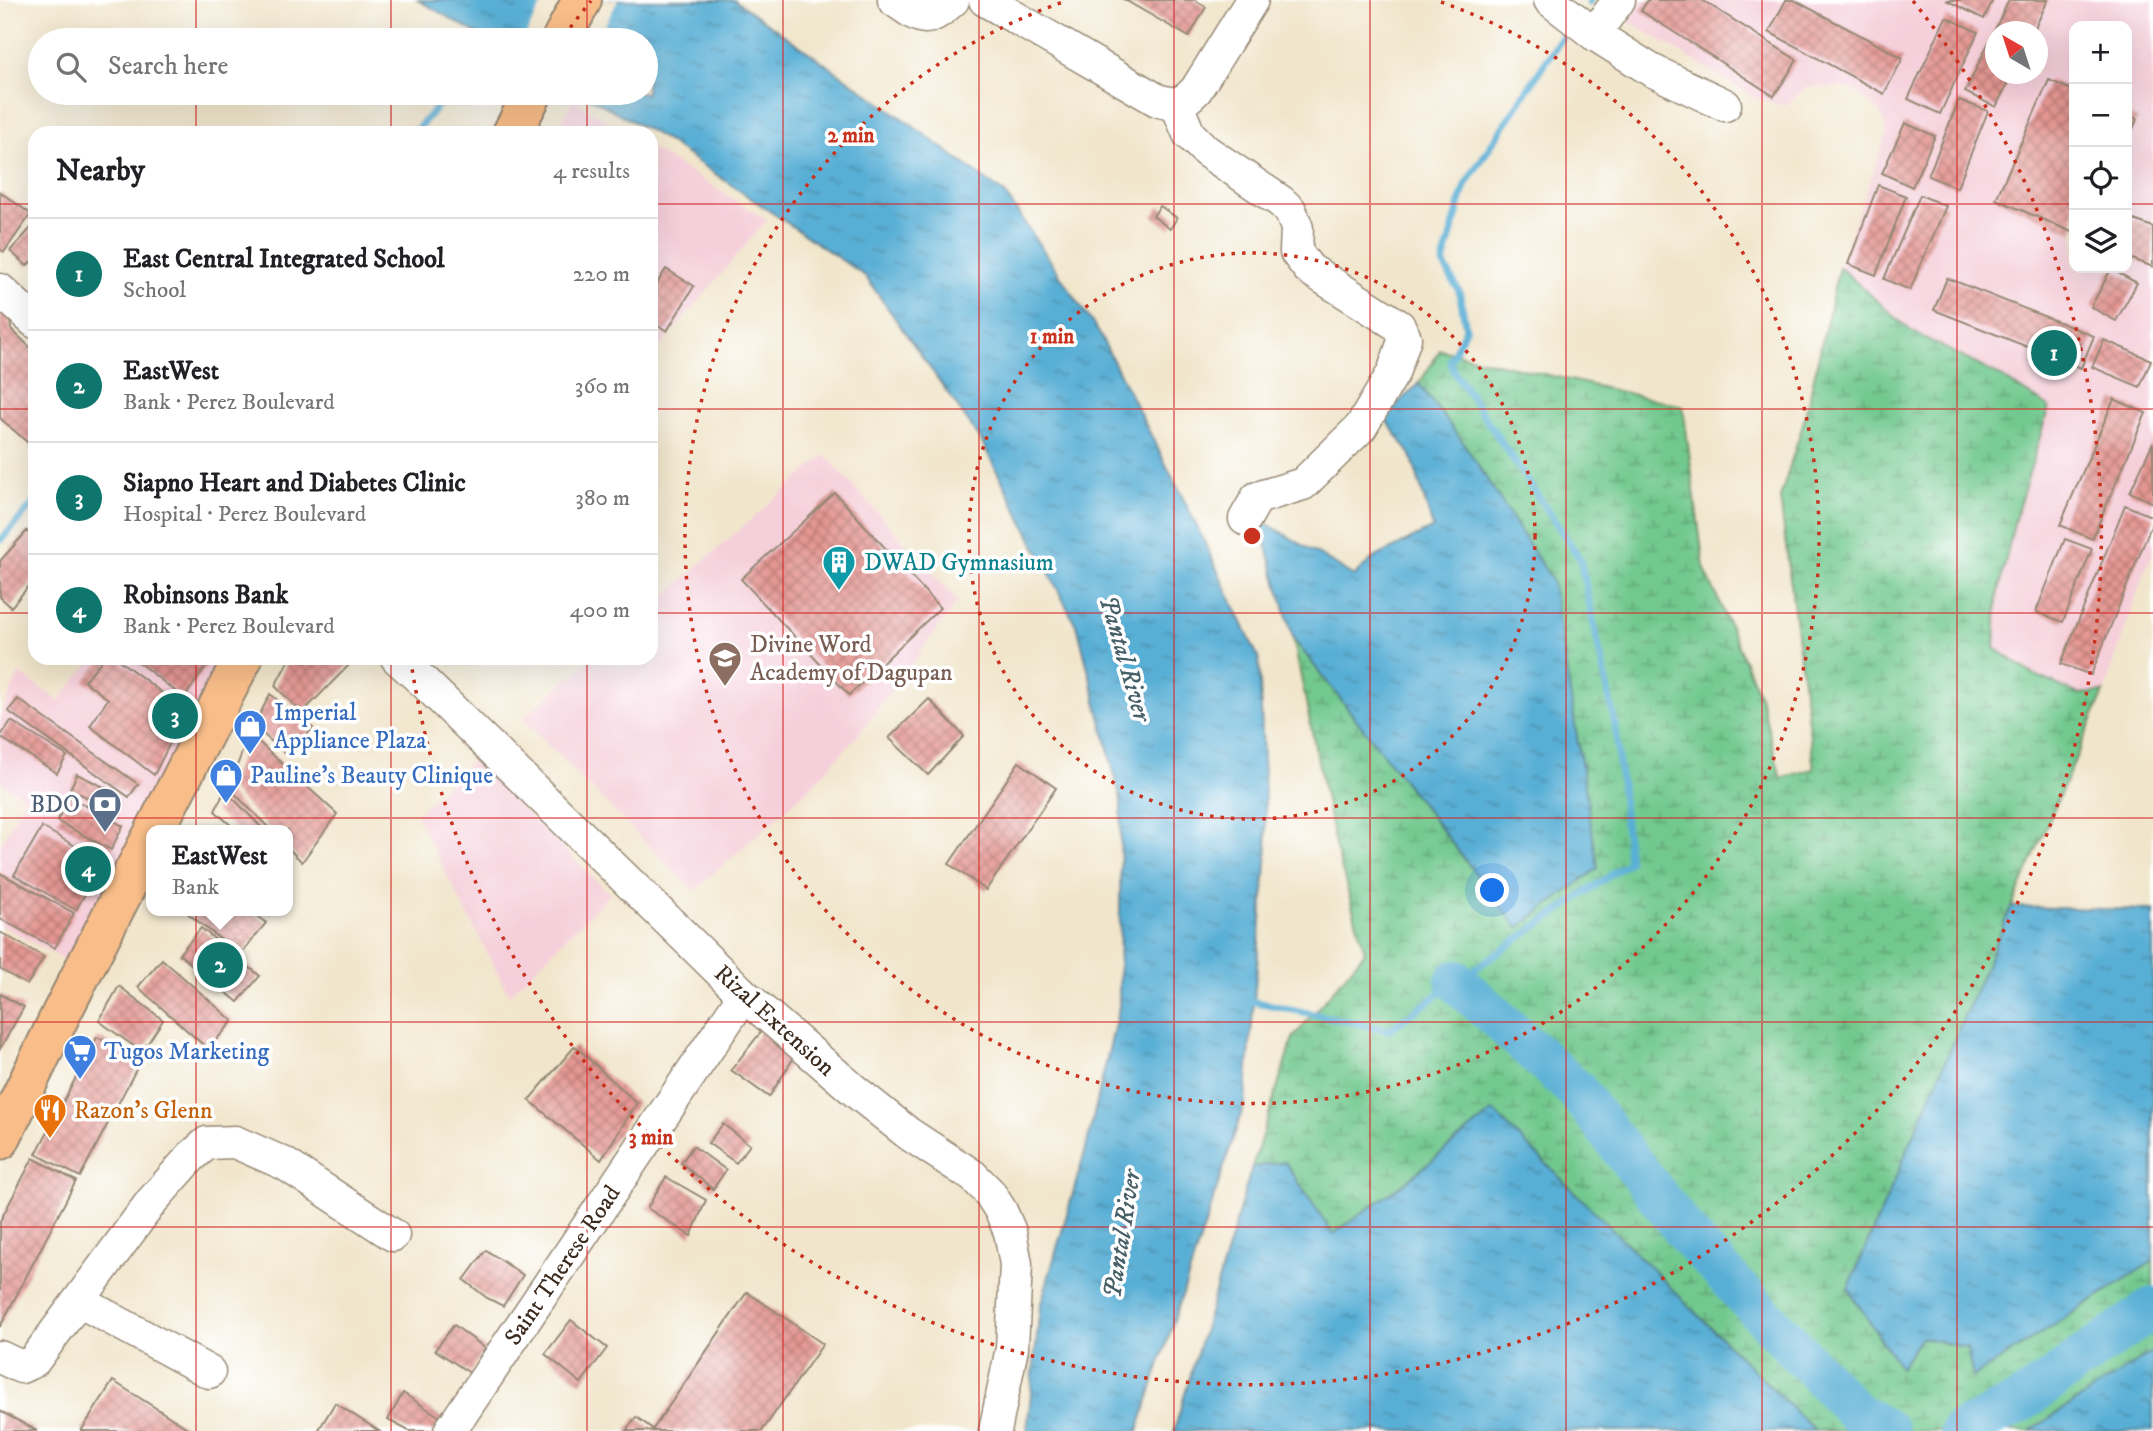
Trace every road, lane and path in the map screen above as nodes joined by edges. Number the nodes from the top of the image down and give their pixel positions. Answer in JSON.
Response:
{"nodes":[{"id":1,"x":582,"y":0,"type":"edge"},
{"id":2,"x":894,"y":0,"type":"edge"},
{"id":3,"x":953,"y":0,"type":"edge"},
{"id":4,"x":985,"y":0,"type":"edge"},
{"id":5,"x":1252,"y":0,"type":"edge"},
{"id":6,"x":1550,"y":0,"type":"edge"},
{"id":7,"x":1619,"y":0,"type":"edge"},
{"id":8,"x":567,"y":28,"type":"edge"},
{"id":9,"x":1594,"y":34,"type":"junction"},
{"id":10,"x":1176,"y":103,"type":"junction"},
{"id":11,"x":527,"y":105,"type":"edge"},
{"id":12,"x":1725,"y":105,"type":"dead end"},
{"id":13,"x":516,"y":126,"type":"edge"},
{"id":14,"x":0,"y":290,"type":"edge"},
{"id":15,"x":28,"y":316,"type":"edge"},
{"id":16,"x":1245,"y":519,"type":"dead end"},
{"id":17,"x":239,"y":665,"type":"edge"},
{"id":18,"x":405,"y":665,"type":"edge"},
{"id":19,"x":158,"y":825,"type":"edge"},
{"id":20,"x":146,"y":848,"type":"edge"},
{"id":21,"x":744,"y":995,"type":"junction"},
{"id":22,"x":0,"y":1140,"type":"edge"},
{"id":23,"x":393,"y":1235,"type":"dead end"},
{"id":24,"x":79,"y":1301,"type":"junction"},
{"id":25,"x":0,"y":1357,"type":"edge"},
{"id":26,"x":209,"y":1372,"type":"dead end"},
{"id":27,"x":464,"y":1426,"type":"edge"},
{"id":28,"x":995,"y":1431,"type":"edge"}],
"edges":[{"from":1,"to":8,"type":"main road"},
{"from":2,"to":3,"type":"street"},
{"from":4,"to":10,"type":"street"},
{"from":5,"to":10,"type":"street"},
{"from":6,"to":9,"type":"street"},
{"from":7,"to":9,"type":"street"},
{"from":9,"to":12,"type":"street"},
{"from":10,"to":16,"type":"street"},
{"from":11,"to":13,"type":"main road"},
{"from":14,"to":15,"type":"street"},
{"from":17,"to":19,"type":"main road"},
{"from":18,"to":21,"type":"street","name":"Rizal Extension"},
{"from":20,"to":22,"type":"main road"},
{"from":21,"to":27,"type":"street","name":"Saint Therese Road"},
{"from":21,"to":28,"type":"street","name":"Rizal Extension"},
{"from":23,"to":24,"type":"street"},
{"from":24,"to":25,"type":"street"},
{"from":24,"to":26,"type":"street"}]}
